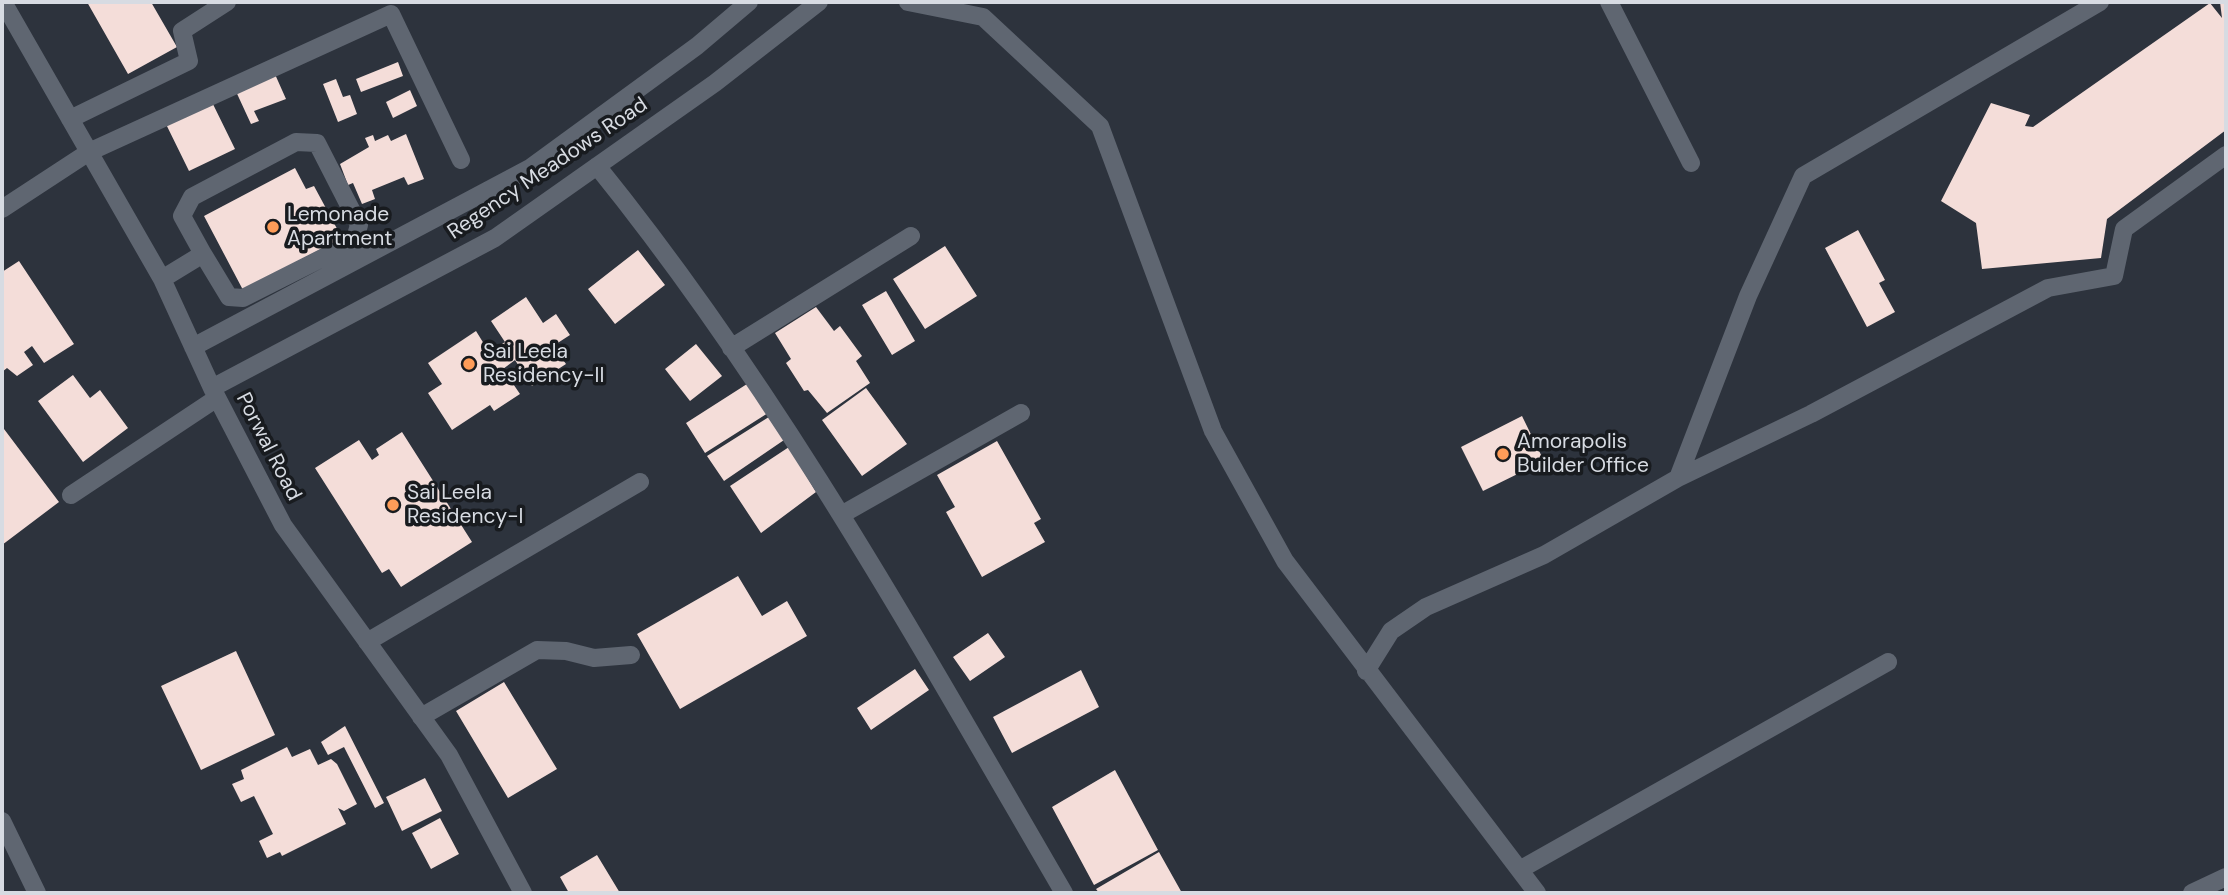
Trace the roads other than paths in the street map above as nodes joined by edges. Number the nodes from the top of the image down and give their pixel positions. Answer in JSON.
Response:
{"nodes":[{"id":1,"x":3,"y":2,"type":"edge"},
{"id":2,"x":227,"y":2,"type":"edge"},
{"id":3,"x":749,"y":2,"type":"edge"},
{"id":4,"x":819,"y":2,"type":"edge"},
{"id":5,"x":908,"y":2,"type":"edge"},
{"id":6,"x":1609,"y":2,"type":"edge"},
{"id":7,"x":2100,"y":2,"type":"edge"},
{"id":8,"x":70,"y":119,"type":"junction"},
{"id":9,"x":89,"y":152,"type":"junction"},
{"id":10,"x":2226,"y":155,"type":"edge"},
{"id":11,"x":461,"y":160,"type":"dead end"},
{"id":12,"x":1691,"y":163,"type":"dead end"},
{"id":13,"x":597,"y":166,"type":"junction"},
{"id":14,"x":2,"y":209,"type":"edge"},
{"id":15,"x":911,"y":236,"type":"dead end"},
{"id":16,"x":204,"y":254,"type":"junction"},
{"id":17,"x":162,"y":279,"type":"junction"},
{"id":18,"x":193,"y":347,"type":"junction"},
{"id":19,"x":731,"y":348,"type":"junction"},
{"id":20,"x":215,"y":393,"type":"junction"},
{"id":21,"x":1021,"y":413,"type":"dead end"},
{"id":22,"x":1678,"y":478,"type":"junction"},
{"id":23,"x":640,"y":482,"type":"dead end"},
{"id":24,"x":71,"y":495,"type":"dead end"},
{"id":25,"x":841,"y":515,"type":"junction"},
{"id":26,"x":367,"y":642,"type":"junction"},
{"id":27,"x":631,"y":654,"type":"dead end"},
{"id":28,"x":1888,"y":662,"type":"dead end"},
{"id":29,"x":1366,"y":671,"type":"junction"},
{"id":30,"x":421,"y":717,"type":"junction"},
{"id":31,"x":2,"y":821,"type":"edge"},
{"id":32,"x":1521,"y":869,"type":"junction"},
{"id":33,"x":2226,"y":877,"type":"edge"},
{"id":34,"x":37,"y":893,"type":"edge"},
{"id":35,"x":523,"y":893,"type":"edge"},
{"id":36,"x":1064,"y":893,"type":"edge"},
{"id":37,"x":1536,"y":893,"type":"edge"},
{"id":38,"x":2193,"y":893,"type":"edge"}],
"edges":[{"from":1,"to":8,"type":"street","name":"Porwal Road"},
{"from":2,"to":8,"type":"street"},
{"from":3,"to":18,"type":"street"},
{"from":4,"to":13,"type":"street","name":"Regency Meadows Road"},
{"from":5,"to":29,"type":"street"},
{"from":6,"to":12,"type":"street"},
{"from":7,"to":22,"type":"street"},
{"from":8,"to":9,"type":"street","name":"Porwal Road"},
{"from":9,"to":11,"type":"street"},
{"from":9,"to":14,"type":"street"},
{"from":9,"to":17,"type":"street","name":"Porwal Road"},
{"from":10,"to":22,"type":"street"},
{"from":13,"to":19,"type":"street"},
{"from":13,"to":20,"type":"street","name":"Regency Meadows Road"},
{"from":15,"to":19,"type":"street"},
{"from":16,"to":16,"type":"street"},
{"from":16,"to":17,"type":"street"},
{"from":17,"to":18,"type":"street","name":"Porwal Road"},
{"from":18,"to":20,"type":"street","name":"Porwal Road"},
{"from":19,"to":25,"type":"street"},
{"from":20,"to":24,"type":"street","name":"Regency Meadows Road"},
{"from":20,"to":26,"type":"street","name":"Porwal Road"},
{"from":21,"to":25,"type":"street"},
{"from":22,"to":29,"type":"street"},
{"from":23,"to":26,"type":"street"},
{"from":25,"to":36,"type":"street"},
{"from":26,"to":30,"type":"street","name":"Porwal Road"},
{"from":27,"to":30,"type":"street"},
{"from":28,"to":32,"type":"street"},
{"from":29,"to":32,"type":"street"},
{"from":30,"to":35,"type":"street","name":"Porwal Road"},
{"from":31,"to":34,"type":"street"},
{"from":32,"to":37,"type":"street"},
{"from":33,"to":38,"type":"street"}]}
